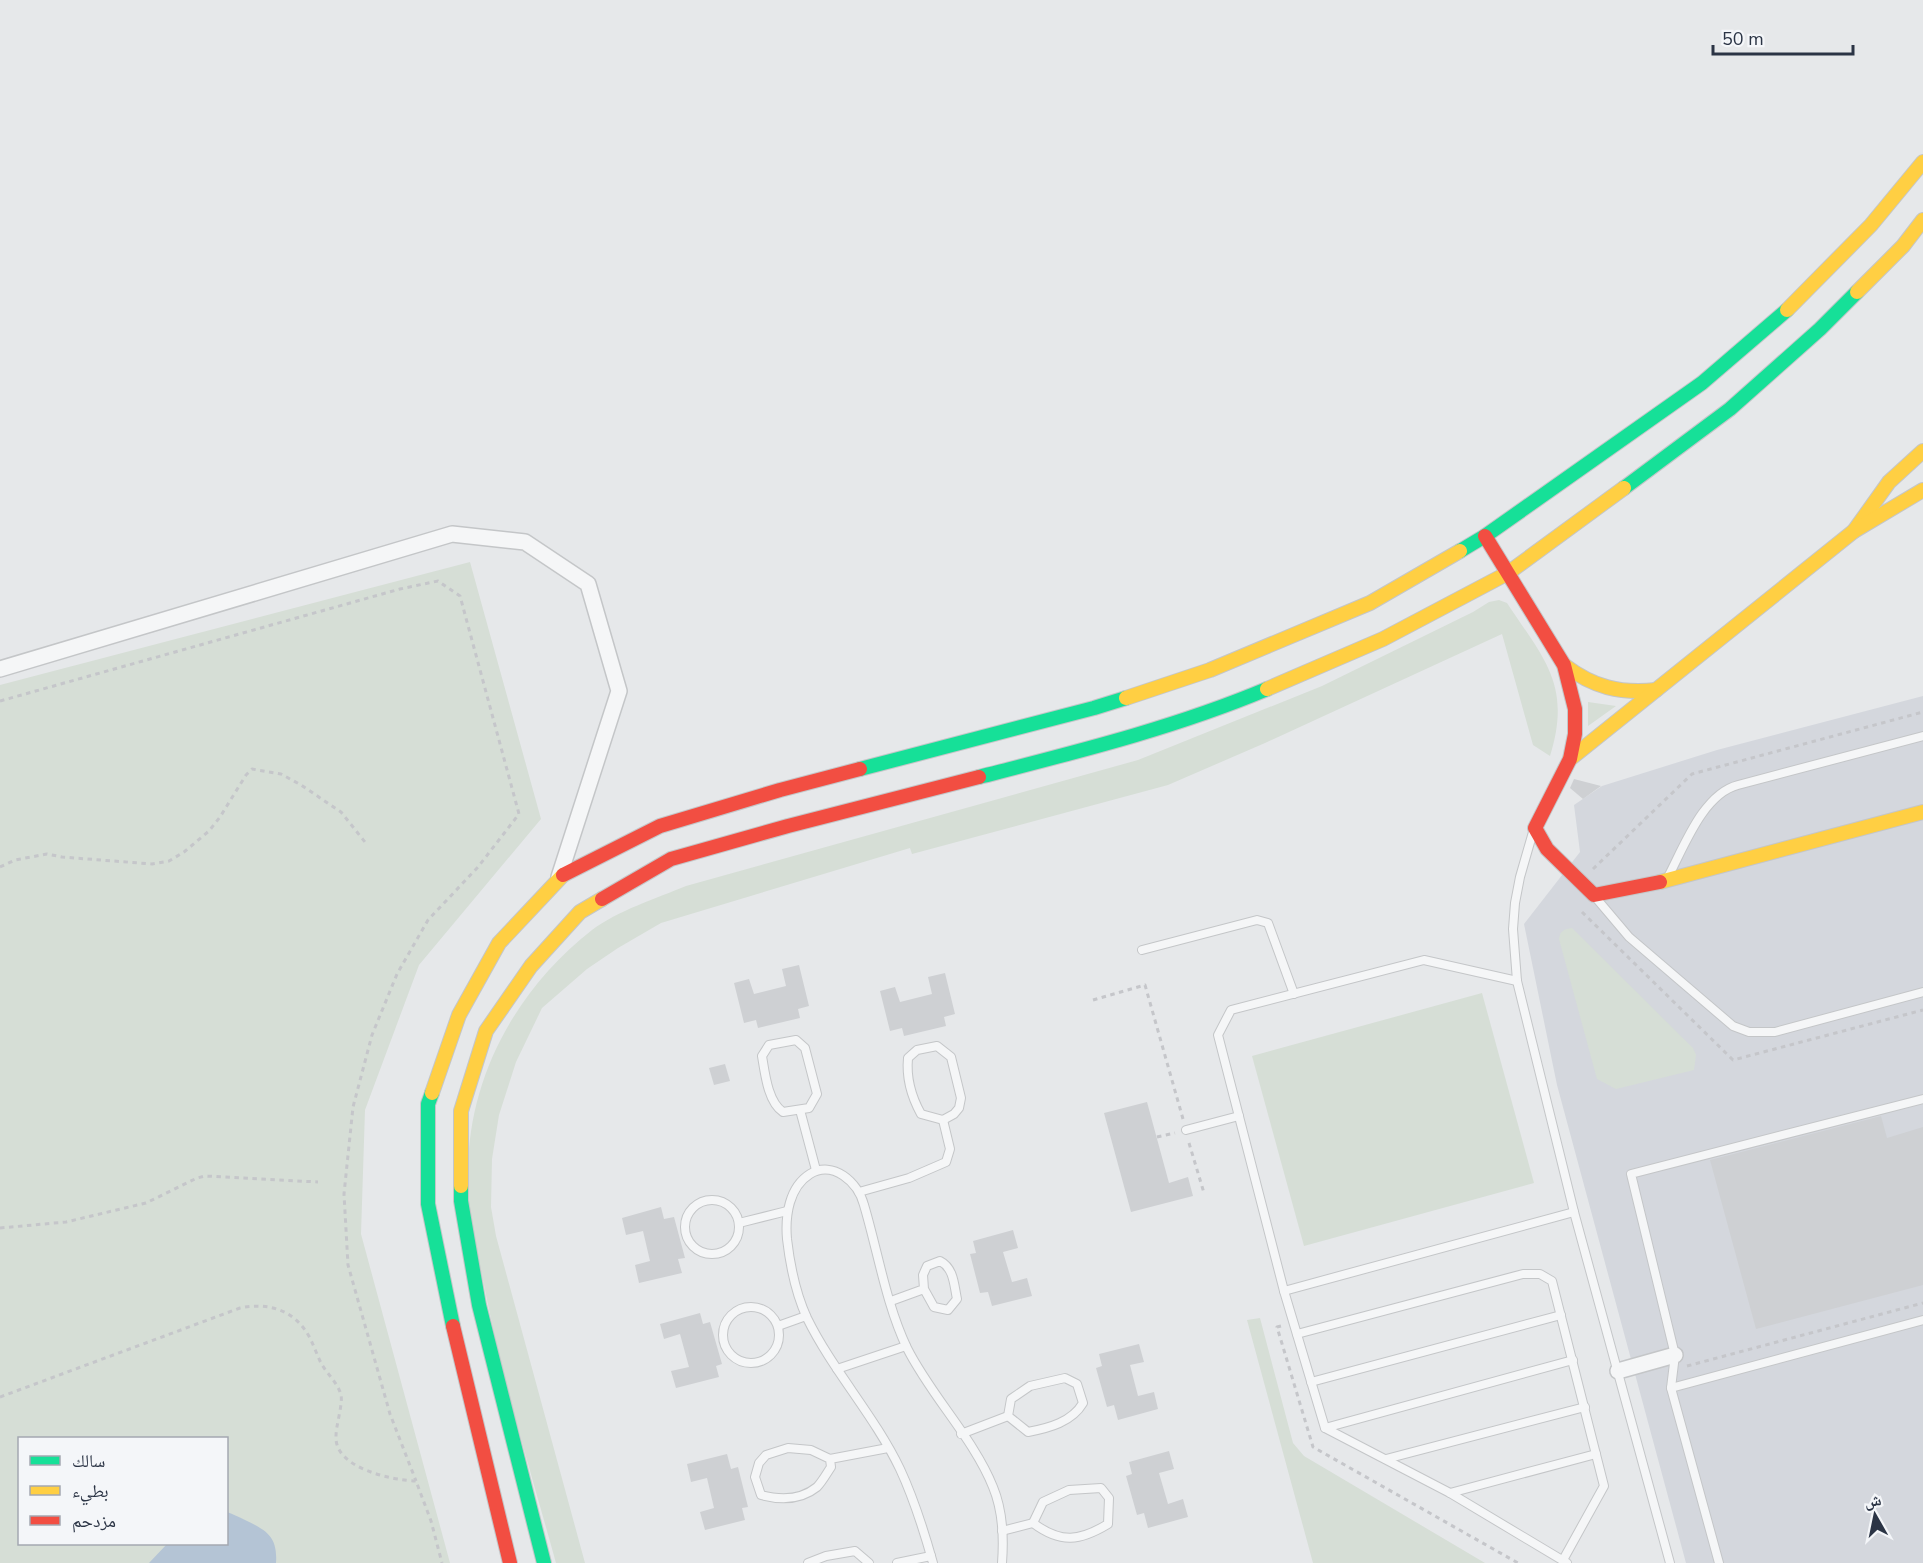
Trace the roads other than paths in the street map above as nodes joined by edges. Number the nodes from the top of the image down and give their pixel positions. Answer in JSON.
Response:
{"nodes":[{"id":1,"x":1923,"y":162,"type":"edge"},
{"id":2,"x":1923,"y":220,"type":"edge"},
{"id":3,"x":1923,"y":451,"type":"edge"},
{"id":4,"x":1923,"y":490,"type":"edge"},
{"id":5,"x":1854,"y":531,"type":"junction"},
{"id":6,"x":1485,"y":536,"type":"junction"},
{"id":7,"x":1508,"y":573,"type":"junction"},
{"id":8,"x":1564,"y":665,"type":"junction"},
{"id":9,"x":0,"y":669,"type":"edge"},
{"id":10,"x":1656,"y":690,"type":"junction"},
{"id":11,"x":1923,"y":736,"type":"edge"},
{"id":12,"x":1570,"y":759,"type":"junction"},
{"id":13,"x":1923,"y":812,"type":"edge"},
{"id":14,"x":1535,"y":828,"type":"junction"},
{"id":15,"x":559,"y":877,"type":"junction"},
{"id":16,"x":1666,"y":881,"type":"junction"},
{"id":17,"x":1594,"y":895,"type":"junction"},
{"id":18,"x":1142,"y":950,"type":"dead end"},
{"id":19,"x":1517,"y":981,"type":"junction"},
{"id":20,"x":1923,"y":992,"type":"edge"},
{"id":21,"x":1294,"y":994,"type":"junction"},
{"id":22,"x":1923,"y":1099,"type":"edge"},
{"id":23,"x":800,"y":1110,"type":"junction"},
{"id":24,"x":1239,"y":1116,"type":"junction"},
{"id":25,"x":943,"y":1120,"type":"junction"},
{"id":26,"x":1186,"y":1130,"type":"road end"},
{"id":27,"x":816,"y":1170,"type":"junction"},
{"id":28,"x":859,"y":1192,"type":"junction"},
{"id":29,"x":787,"y":1211,"type":"junction"},
{"id":30,"x":1574,"y":1212,"type":"junction"},
{"id":31,"x":739,"y":1223,"type":"junction"},
{"id":32,"x":924,"y":1289,"type":"junction"},
{"id":33,"x":1284,"y":1291,"type":"junction"},
{"id":34,"x":891,"y":1301,"type":"junction"},
{"id":35,"x":1561,"y":1315,"type":"junction"},
{"id":36,"x":806,"y":1316,"type":"junction"},
{"id":37,"x":1923,"y":1320,"type":"edge"},
{"id":38,"x":778,"y":1326,"type":"junction"},
{"id":39,"x":1297,"y":1334,"type":"junction"},
{"id":40,"x":906,"y":1346,"type":"junction"},
{"id":41,"x":1573,"y":1360,"type":"junction"},
{"id":42,"x":1674,"y":1363,"type":"junction"},
{"id":43,"x":837,"y":1370,"type":"junction"},
{"id":44,"x":1618,"y":1371,"type":"junction"},
{"id":45,"x":1311,"y":1382,"type":"junction"},
{"id":46,"x":1671,"y":1388,"type":"junction"},
{"id":47,"x":1585,"y":1407,"type":"junction"},
{"id":48,"x":1008,"y":1416,"type":"junction"},
{"id":49,"x":1325,"y":1428,"type":"junction"},
{"id":50,"x":961,"y":1434,"type":"junction"},
{"id":51,"x":888,"y":1448,"type":"junction"},
{"id":52,"x":1596,"y":1454,"type":"junction"},
{"id":53,"x":830,"y":1459,"type":"junction"},
{"id":54,"x":1386,"y":1459,"type":"junction"},
{"id":55,"x":1450,"y":1493,"type":"junction"},
{"id":56,"x":1033,"y":1523,"type":"junction"},
{"id":57,"x":1002,"y":1531,"type":"junction"},
{"id":58,"x":932,"y":1559,"type":"edge"},
{"id":59,"x":1565,"y":1562,"type":"edge"},
{"id":60,"x":510,"y":1563,"type":"edge"},
{"id":61,"x":544,"y":1563,"type":"edge"},
{"id":62,"x":808,"y":1563,"type":"edge"},
{"id":63,"x":869,"y":1563,"type":"edge"},
{"id":64,"x":897,"y":1563,"type":"edge"},
{"id":65,"x":1002,"y":1563,"type":"edge"},
{"id":66,"x":1670,"y":1563,"type":"edge"},
{"id":67,"x":1719,"y":1563,"type":"edge"}],
"edges":[{"from":1,"to":6,"type":"main road"},
{"from":2,"to":7,"type":"main road"},
{"from":3,"to":5,"type":"main road"},
{"from":4,"to":5,"type":"main road"},
{"from":5,"to":10,"type":"main road"},
{"from":6,"to":7,"type":"main road"},
{"from":6,"to":15,"type":"main road"},
{"from":7,"to":8,"type":"main road"},
{"from":7,"to":61,"type":"main road"},
{"from":8,"to":10,"type":"main road"},
{"from":8,"to":12,"type":"main road"},
{"from":9,"to":15,"type":"street"},
{"from":10,"to":12,"type":"main road"},
{"from":11,"to":16,"type":"lane"},
{"from":12,"to":14,"type":"main road"},
{"from":13,"to":16,"type":"main road"},
{"from":14,"to":17,"type":"main road"},
{"from":14,"to":19,"type":"lane"},
{"from":15,"to":60,"type":"main road"},
{"from":16,"to":17,"type":"main road"},
{"from":17,"to":20,"type":"lane"},
{"from":18,"to":21,"type":"lane"},
{"from":19,"to":21,"type":"lane"},
{"from":19,"to":30,"type":"lane"},
{"from":21,"to":24,"type":"lane"},
{"from":22,"to":42,"type":"lane"},
{"from":23,"to":23,"type":"lane"},
{"from":23,"to":27,"type":"lane"},
{"from":24,"to":26,"type":"lane"},
{"from":24,"to":33,"type":"lane"},
{"from":25,"to":25,"type":"lane"},
{"from":25,"to":28,"type":"lane"},
{"from":27,"to":28,"type":"lane"},
{"from":27,"to":29,"type":"lane"},
{"from":28,"to":34,"type":"lane"},
{"from":29,"to":31,"type":"lane"},
{"from":29,"to":36,"type":"lane"},
{"from":30,"to":33,"type":"lane"},
{"from":30,"to":44,"type":"lane"},
{"from":31,"to":31,"type":"lane"},
{"from":32,"to":32,"type":"lane"},
{"from":32,"to":34,"type":"lane"},
{"from":33,"to":39,"type":"lane"},
{"from":34,"to":40,"type":"lane"},
{"from":35,"to":39,"type":"lane"},
{"from":35,"to":41,"type":"lane"},
{"from":35,"to":45,"type":"lane"},
{"from":36,"to":38,"type":"lane"},
{"from":36,"to":43,"type":"lane"},
{"from":37,"to":46,"type":"lane"},
{"from":38,"to":38,"type":"lane"},
{"from":39,"to":45,"type":"lane"},
{"from":40,"to":43,"type":"lane"},
{"from":40,"to":50,"type":"lane"},
{"from":41,"to":47,"type":"lane"},
{"from":41,"to":49,"type":"lane"},
{"from":42,"to":44,"type":"street"},
{"from":42,"to":46,"type":"lane"},
{"from":43,"to":51,"type":"lane"},
{"from":44,"to":66,"type":"lane"},
{"from":45,"to":49,"type":"lane"},
{"from":46,"to":67,"type":"lane"},
{"from":47,"to":52,"type":"lane"},
{"from":47,"to":54,"type":"lane"},
{"from":48,"to":48,"type":"lane"},
{"from":48,"to":50,"type":"lane"},
{"from":49,"to":54,"type":"lane"},
{"from":50,"to":57,"type":"lane"},
{"from":51,"to":53,"type":"lane"},
{"from":51,"to":58,"type":"lane"},
{"from":52,"to":55,"type":"lane"},
{"from":52,"to":59,"type":"lane"},
{"from":53,"to":53,"type":"lane"},
{"from":54,"to":55,"type":"lane"},
{"from":55,"to":59,"type":"lane"},
{"from":56,"to":56,"type":"lane"},
{"from":56,"to":57,"type":"lane"},
{"from":57,"to":65,"type":"lane"},
{"from":58,"to":64,"type":"lane"},
{"from":62,"to":63,"type":"lane"}]}
